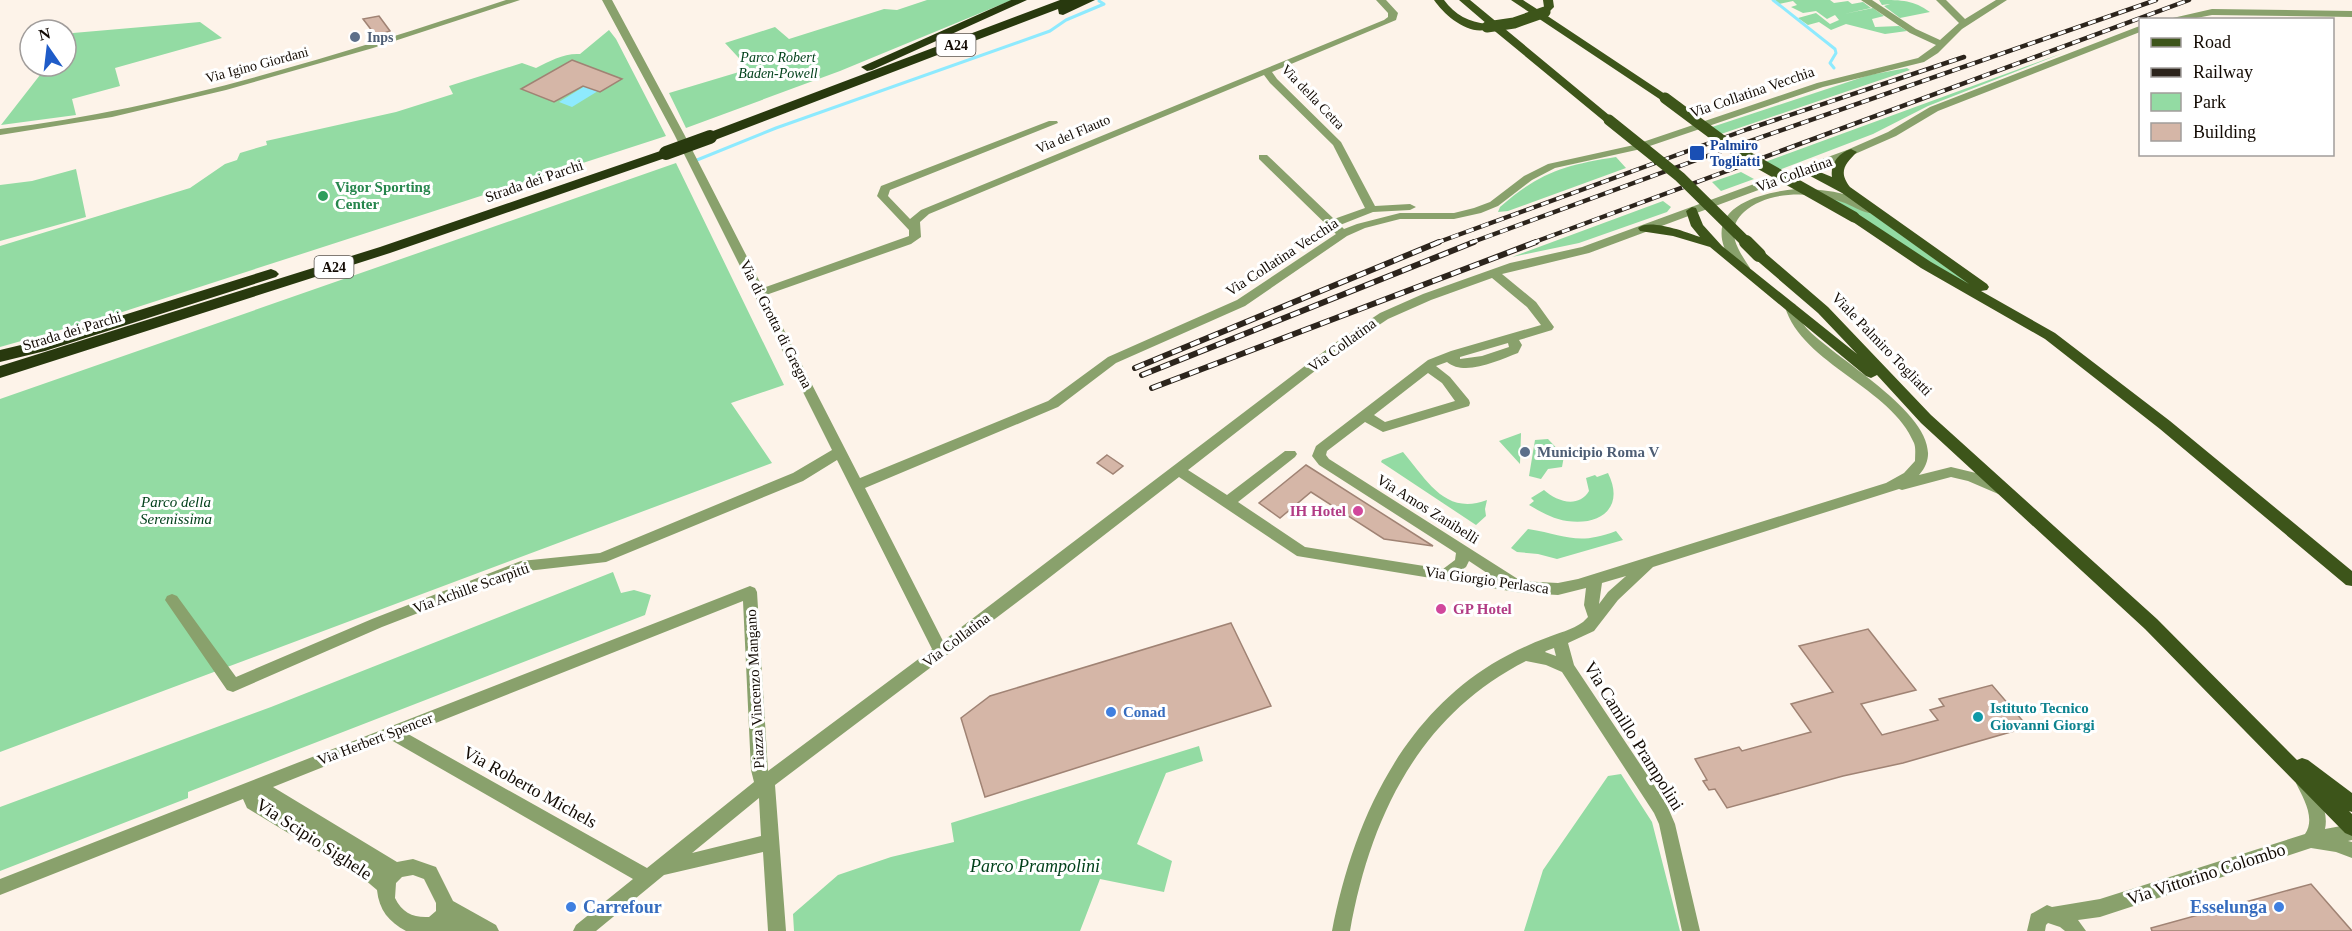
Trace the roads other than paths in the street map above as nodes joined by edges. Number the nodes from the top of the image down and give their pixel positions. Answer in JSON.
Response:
{"nodes":[{"id":1,"x":515,"y":0,"type":"edge"},
{"id":2,"x":607,"y":0,"type":"edge"},
{"id":3,"x":1022,"y":0,"type":"edge"},
{"id":4,"x":1040,"y":0,"type":"edge"},
{"id":5,"x":1089,"y":0,"type":"edge"},
{"id":6,"x":1381,"y":0,"type":"edge"},
{"id":7,"x":1439,"y":0,"type":"edge"},
{"id":8,"x":1464,"y":0,"type":"edge"},
{"id":9,"x":1516,"y":0,"type":"edge"},
{"id":10,"x":1548,"y":0,"type":"edge"},
{"id":11,"x":1866,"y":0,"type":"edge"},
{"id":12,"x":1941,"y":0,"type":"edge"},
{"id":13,"x":2002,"y":0,"type":"edge"},
{"id":14,"x":1066,"y":2,"type":"edge"},
{"id":15,"x":498,"y":3,"type":"edge"},
{"id":16,"x":2352,"y":14,"type":"edge"},
{"id":17,"x":2175,"y":18,"type":"edge"},
{"id":18,"x":1964,"y":23,"type":"junction"},
{"id":19,"x":2139,"y":29,"type":"edge"},
{"id":20,"x":1942,"y":44,"type":"junction"},
{"id":21,"x":1266,"y":70,"type":"junction"},
{"id":22,"x":837,"y":79,"type":"junction"},
{"id":23,"x":851,"y":85,"type":"junction"},
{"id":24,"x":1053,"y":123,"type":"dead end"},
{"id":25,"x":0,"y":132,"type":"edge"},
{"id":26,"x":706,"y":133,"type":"junction"},
{"id":27,"x":663,"y":149,"type":"junction"},
{"id":28,"x":1851,"y":152,"type":"junction"},
{"id":29,"x":1263,"y":157,"type":"dead end"},
{"id":30,"x":1805,"y":170,"type":"junction"},
{"id":31,"x":1846,"y":190,"type":"junction"},
{"id":32,"x":1371,"y":209,"type":"junction"},
{"id":33,"x":1692,"y":211,"type":"junction"},
{"id":34,"x":1882,"y":215,"type":"junction"},
{"id":35,"x":1423,"y":216,"type":"junction"},
{"id":36,"x":1331,"y":224,"type":"junction"},
{"id":37,"x":1644,"y":228,"type":"junction"},
{"id":38,"x":914,"y":229,"type":"junction"},
{"id":39,"x":1343,"y":234,"type":"junction"},
{"id":40,"x":1718,"y":249,"type":"junction"},
{"id":41,"x":1493,"y":273,"type":"junction"},
{"id":42,"x":1750,"y":274,"type":"junction"},
{"id":43,"x":759,"y":293,"type":"junction"},
{"id":44,"x":1791,"y":307,"type":"junction"},
{"id":45,"x":127,"y":333,"type":"junction"},
{"id":46,"x":2050,"y":336,"type":"junction"},
{"id":47,"x":0,"y":358,"type":"edge"},
{"id":48,"x":1459,"y":359,"type":"junction"},
{"id":49,"x":1428,"y":367,"type":"junction"},
{"id":50,"x":0,"y":372,"type":"edge"},
{"id":51,"x":0,"y":378,"type":"edge"},
{"id":52,"x":1446,"y":380,"type":"junction"},
{"id":53,"x":1365,"y":416,"type":"junction"},
{"id":54,"x":1926,"y":419,"type":"junction"},
{"id":55,"x":842,"y":451,"type":"junction"},
{"id":56,"x":1290,"y":454,"type":"dead end"},
{"id":57,"x":1179,"y":470,"type":"junction"},
{"id":58,"x":858,"y":485,"type":"junction"},
{"id":59,"x":1891,"y":487,"type":"junction"},
{"id":60,"x":2009,"y":494,"type":"junction"},
{"id":61,"x":1227,"y":503,"type":"junction"},
{"id":62,"x":1464,"y":551,"type":"junction"},
{"id":63,"x":1649,"y":563,"type":"junction"},
{"id":64,"x":1445,"y":575,"type":"junction"},
{"id":65,"x":1600,"y":579,"type":"junction"},
{"id":66,"x":2352,"y":580,"type":"edge"},
{"id":67,"x":1522,"y":587,"type":"junction"},
{"id":68,"x":1562,"y":589,"type":"junction"},
{"id":69,"x":750,"y":592,"type":"joint"},
{"id":70,"x":172,"y":600,"type":"dead end"},
{"id":71,"x":1609,"y":601,"type":"junction"},
{"id":72,"x":1594,"y":611,"type":"junction"},
{"id":73,"x":1559,"y":639,"type":"junction"},
{"id":74,"x":941,"y":651,"type":"junction"},
{"id":75,"x":1525,"y":654,"type":"junction"},
{"id":76,"x":1567,"y":667,"type":"junction"},
{"id":77,"x":2257,"y":732,"type":"junction"},
{"id":78,"x":393,"y":733,"type":"junction"},
{"id":79,"x":2301,"y":776,"type":"junction"},
{"id":80,"x":766,"y":782,"type":"junction"},
{"id":81,"x":254,"y":786,"type":"junction"},
{"id":82,"x":2352,"y":804,"type":"edge"},
{"id":83,"x":2352,"y":828,"type":"edge"},
{"id":84,"x":2352,"y":832,"type":"edge"},
{"id":85,"x":2311,"y":840,"type":"junction"},
{"id":86,"x":770,"y":842,"type":"junction"},
{"id":87,"x":2352,"y":850,"type":"edge"},
{"id":88,"x":396,"y":871,"type":"junction"},
{"id":89,"x":652,"y":873,"type":"junction"},
{"id":90,"x":385,"y":886,"type":"junction"},
{"id":91,"x":0,"y":887,"type":"edge"},
{"id":92,"x":2100,"y":908,"type":"junction"},
{"id":93,"x":443,"y":913,"type":"junction"},
{"id":94,"x":2053,"y":915,"type":"junction"},
{"id":95,"x":465,"y":931,"type":"edge"},
{"id":96,"x":490,"y":931,"type":"edge"},
{"id":97,"x":582,"y":931,"type":"edge"},
{"id":98,"x":777,"y":931,"type":"edge"},
{"id":99,"x":1341,"y":931,"type":"edge"},
{"id":100,"x":1691,"y":931,"type":"edge"},
{"id":101,"x":2036,"y":931,"type":"edge"},
{"id":102,"x":2079,"y":931,"type":"edge"}],
"edges":[{"from":1,"to":15,"type":"street","name":"Via Igino Giordani"},
{"from":2,"to":43,"type":"street","name":"Via di Grotta di Gregna"},
{"from":3,"to":22,"type":"highway"},
{"from":4,"to":22,"type":"highway","name":"Strada dei Parchi","number":"A24"},
{"from":5,"to":23,"type":"highway"},
{"from":6,"to":21,"type":"street","name":"Via del Flauto"},
{"from":7,"to":10,"type":"main road","bridge":true},
{"from":8,"to":54,"type":"main road","name":"Viale Palmiro Togliatti","bridge":true},
{"from":9,"to":46,"type":"main road","bridge":true},
{"from":11,"to":20,"type":"street"},
{"from":12,"to":18,"type":"street"},
{"from":13,"to":18,"type":"street","name":"Via Collatina Vecchia"},
{"from":14,"to":23,"type":"highway","name":"Strada dei Parchi","number":"A24"},
{"from":15,"to":25,"type":"street","name":"Via Igino Giordani"},
{"from":16,"to":17,"type":"street"},
{"from":18,"to":20,"type":"street","name":"Via Collatina Vecchia"},
{"from":19,"to":28,"type":"street","name":"Via Collatina"},
{"from":20,"to":35,"type":"street","name":"Via Collatina Vecchia"},
{"from":21,"to":32,"type":"street","name":"Via della Cetra"},
{"from":21,"to":38,"type":"street","name":"Via del Flauto"},
{"from":22,"to":26,"type":"highway","name":"Strada dei Parchi","number":"A24"},
{"from":23,"to":26,"type":"highway","name":"Strada dei Parchi","number":"A24"},
{"from":24,"to":38,"type":"street"},
{"from":26,"to":27,"type":"highway","name":"Strada dei Parchi","number":"A24","bridge":true},
{"from":27,"to":45,"type":"highway","name":"Strada dei Parchi","number":"A24"},
{"from":27,"to":47,"type":"highway","name":"Strada dei Parchi","number":"A24"},
{"from":28,"to":30,"type":"street","name":"Via Collatina"},
{"from":28,"to":31,"type":"main road"},
{"from":29,"to":36,"type":"street"},
{"from":30,"to":31,"type":"main road"},
{"from":30,"to":33,"type":"street","name":"Via Collatina"},
{"from":31,"to":34,"type":"main road"},
{"from":32,"to":35,"type":"street"},
{"from":32,"to":36,"type":"street"},
{"from":33,"to":37,"type":"street","name":"Via Collatina"},
{"from":33,"to":40,"type":"main road"},
{"from":34,"to":42,"type":"street"},
{"from":34,"to":46,"type":"main road"},
{"from":35,"to":39,"type":"street","name":"Via Collatina Vecchia"},
{"from":36,"to":39,"type":"street"},
{"from":37,"to":40,"type":"main road"},
{"from":37,"to":41,"type":"street","name":"Via Collatina"},
{"from":38,"to":43,"type":"street","name":"Via del Flauto"},
{"from":39,"to":58,"type":"street","name":"Via Collatina Vecchia"},
{"from":40,"to":42,"type":"main road"},
{"from":41,"to":48,"type":"street"},
{"from":41,"to":57,"type":"street","name":"Via Collatina"},
{"from":42,"to":44,"type":"main road"},
{"from":43,"to":55,"type":"street","name":"Via di Grotta di Gregna"},
{"from":44,"to":54,"type":"main road"},
{"from":44,"to":59,"type":"street"},
{"from":45,"to":50,"type":"highway","name":"Strada dei Parchi","number":"A24"},
{"from":45,"to":51,"type":"highway"},
{"from":46,"to":66,"type":"main road"},
{"from":48,"to":49,"type":"street"},
{"from":48,"to":52,"type":"street"},
{"from":49,"to":52,"type":"street"},
{"from":49,"to":53,"type":"street"},
{"from":52,"to":53,"type":"street"},
{"from":53,"to":62,"type":"street","name":"Via Amos Zanibelli"},
{"from":54,"to":60,"type":"main road","name":"Viale Palmiro Togliatti"},
{"from":55,"to":58,"type":"street","name":"Via di Grotta di Gregna"},
{"from":55,"to":70,"type":"street","name":"Via Achille Scarpitti"},
{"from":56,"to":61,"type":"street"},
{"from":57,"to":61,"type":"street"},
{"from":57,"to":74,"type":"street","name":"Via Collatina"},
{"from":58,"to":74,"type":"street","name":"Via di Grotta di Gregna"},
{"from":59,"to":60,"type":"street"},
{"from":59,"to":63,"type":"street","name":"Via Giorgio Perlasca"},
{"from":60,"to":77,"type":"main road","name":"Viale Palmiro Togliatti"},
{"from":61,"to":64,"type":"street","name":"Via Giorgio Perlasca"},
{"from":62,"to":64,"type":"street"},
{"from":62,"to":67,"type":"street","name":"Via Amos Zanibelli"},
{"from":63,"to":65,"type":"street","name":"Via Giorgio Perlasca"},
{"from":63,"to":71,"type":"street"},
{"from":64,"to":67,"type":"street","name":"Via Giorgio Perlasca"},
{"from":65,"to":68,"type":"street","name":"Via Giorgio Perlasca"},
{"from":65,"to":71,"type":"street"},
{"from":65,"to":72,"type":"street"},
{"from":67,"to":68,"type":"street","name":"Via Giorgio Perlasca"},
{"from":68,"to":72,"type":"street"},
{"from":69,"to":78,"type":"street","name":"Via Herbert Spencer"},
{"from":69,"to":80,"type":"street","name":"Piazza Vincenzo Mangano"},
{"from":71,"to":72,"type":"street"},
{"from":72,"to":73,"type":"street"},
{"from":73,"to":75,"type":"street"},
{"from":73,"to":76,"type":"street","name":"Via Camillo Prampolini"},
{"from":74,"to":80,"type":"street","name":"Via Collatina"},
{"from":75,"to":76,"type":"street"},
{"from":75,"to":99,"type":"street"},
{"from":76,"to":100,"type":"street","name":"Via Camillo Prampolini"},
{"from":77,"to":79,"type":"main road","name":"Viale Palmiro Togliatti"},
{"from":77,"to":82,"type":"main road","name":"Viale Palmiro Togliatti"},
{"from":78,"to":81,"type":"street","name":"Via Herbert Spencer"},
{"from":78,"to":89,"type":"street","name":"Via Roberto Michels"},
{"from":79,"to":83,"type":"main road","name":"Viale Palmiro Togliatti"},
{"from":79,"to":85,"type":"street"},
{"from":80,"to":86,"type":"street","name":"Piazza Vincenzo Mangano"},
{"from":80,"to":89,"type":"street","name":"Via Collatina"},
{"from":81,"to":88,"type":"street","name":"Via Scipio Sighele"},
{"from":81,"to":90,"type":"street","name":"Via Scipio Sighele"},
{"from":81,"to":91,"type":"street","name":"Via Herbert Spencer"},
{"from":84,"to":85,"type":"street","name":"Via Vittorino Colombo"},
{"from":85,"to":87,"type":"street","name":"Via Vittorino Colombo"},
{"from":85,"to":92,"type":"street","name":"Via Vittorino Colombo"},
{"from":86,"to":89,"type":"street","name":"Via Collatina"},
{"from":86,"to":98,"type":"street","name":"Piazza Vincenzo Mangano"},
{"from":88,"to":90,"type":"street","name":"Via Scipio Sighele"},
{"from":88,"to":93,"type":"street","name":"Via Scipio Sighele"},
{"from":89,"to":97,"type":"street","name":"Via Collatina"},
{"from":90,"to":93,"type":"street","name":"Via Scipio Sighele"},
{"from":92,"to":94,"type":"street","name":"Via Vittorino Colombo"},
{"from":92,"to":102,"type":"street"},
{"from":93,"to":95,"type":"street","name":"Via Scipio Sighele"},
{"from":93,"to":96,"type":"street"},
{"from":94,"to":101,"type":"street"},
{"from":94,"to":102,"type":"street"}]}
